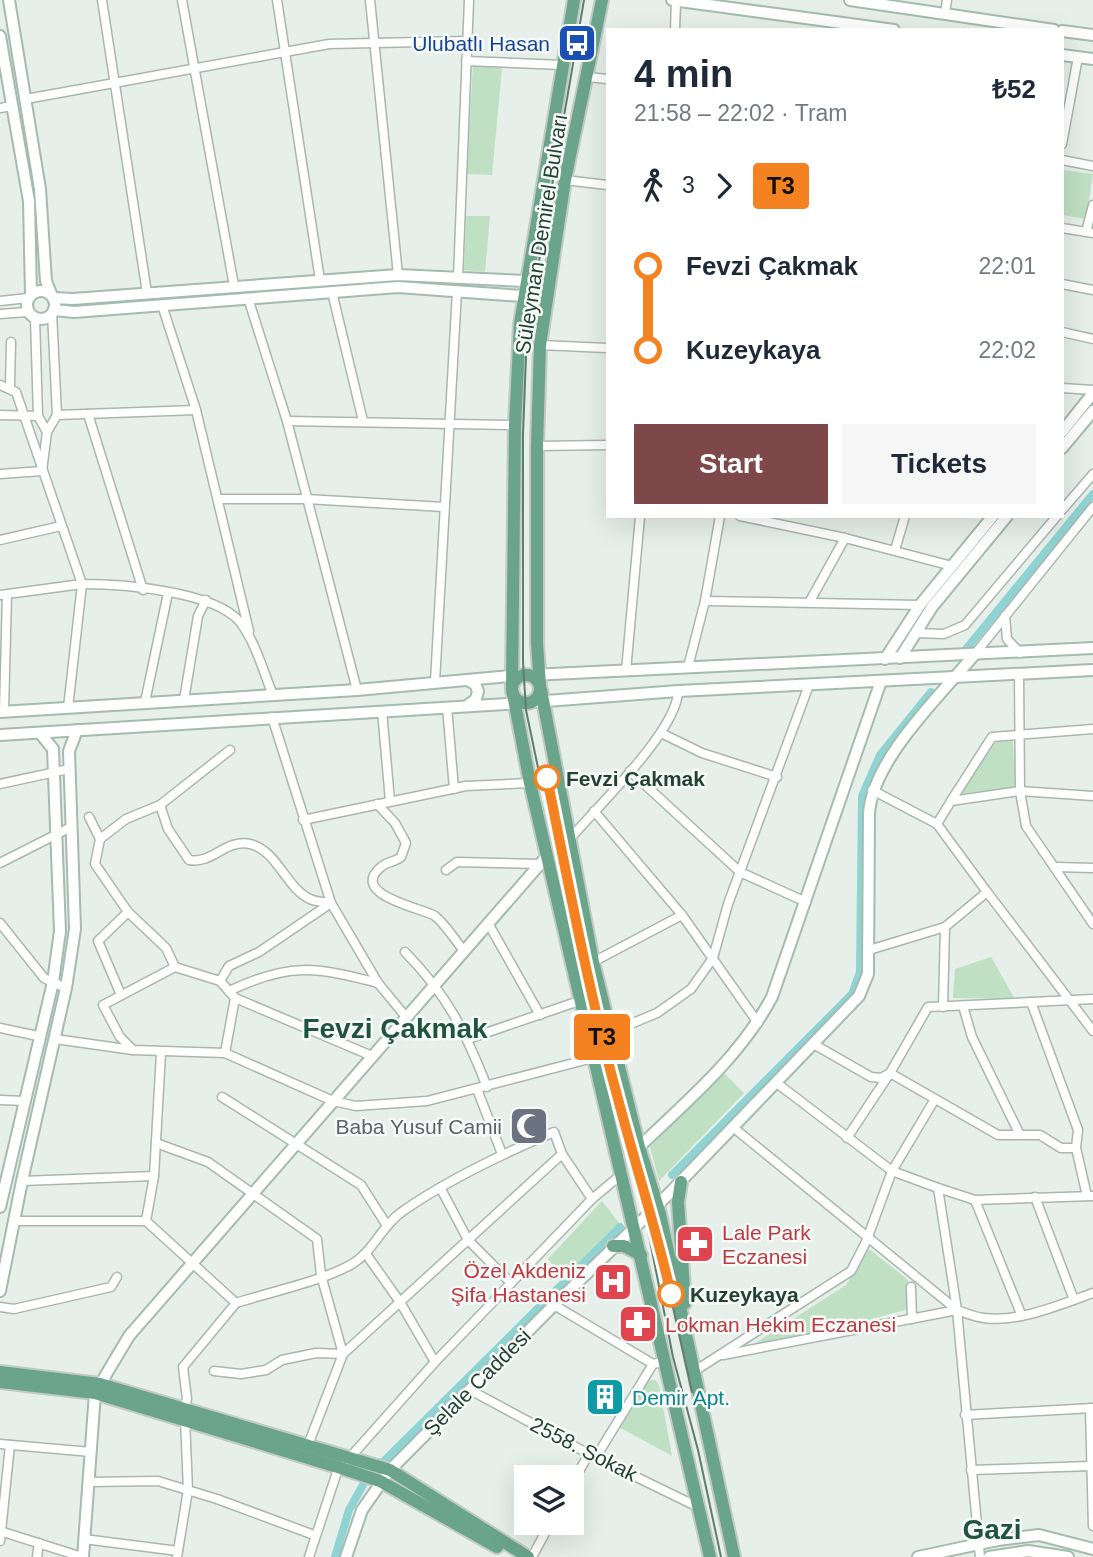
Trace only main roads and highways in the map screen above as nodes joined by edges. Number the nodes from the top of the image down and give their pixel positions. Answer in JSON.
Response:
{"nodes":[{"id":1,"x":575,"y":0,"type":"edge"},
{"id":2,"x":602,"y":0,"type":"edge"},
{"id":3,"x":527,"y":689,"type":"junction"},
{"id":4,"x":681,"y":1182,"type":"road end"},
{"id":5,"x":613,"y":1246,"type":"road end"},
{"id":6,"x":641,"y":1255,"type":"junction"},
{"id":7,"x":686,"y":1335,"type":"junction"},
{"id":8,"x":0,"y":1372,"type":"edge"},
{"id":9,"x":0,"y":1382,"type":"edge"},
{"id":10,"x":97,"y":1389,"type":"junction"},
{"id":11,"x":185,"y":1414,"type":"junction"},
{"id":12,"x":345,"y":1463,"type":"junction"},
{"id":13,"x":513,"y":1557,"type":"edge"},
{"id":14,"x":530,"y":1557,"type":"edge"},
{"id":15,"x":710,"y":1557,"type":"edge"},
{"id":16,"x":734,"y":1557,"type":"edge"}],
"edges":[{"from":1,"to":3,"type":"main road","name":"Süleyman Demirel Bulvarı"},
{"from":2,"to":3,"type":"main road","name":"Süleyman Demirel Bulvarı"},
{"from":3,"to":6,"type":"main road","name":"Süleyman Demirel Bulvarı"},
{"from":3,"to":7,"type":"main road","name":"Süleyman Demirel Bulvarı"},
{"from":4,"to":7,"type":"main road"},
{"from":5,"to":6,"type":"main road"},
{"from":6,"to":15,"type":"main road","name":"Süleyman Demirel Bulvarı"},
{"from":7,"to":16,"type":"main road"},
{"from":8,"to":10,"type":"main road"},
{"from":9,"to":10,"type":"main road"},
{"from":10,"to":11,"type":"main road"},
{"from":11,"to":12,"type":"main road"},
{"from":11,"to":12,"type":"main road"},
{"from":12,"to":13,"type":"main road"},
{"from":12,"to":14,"type":"main road"}]}
